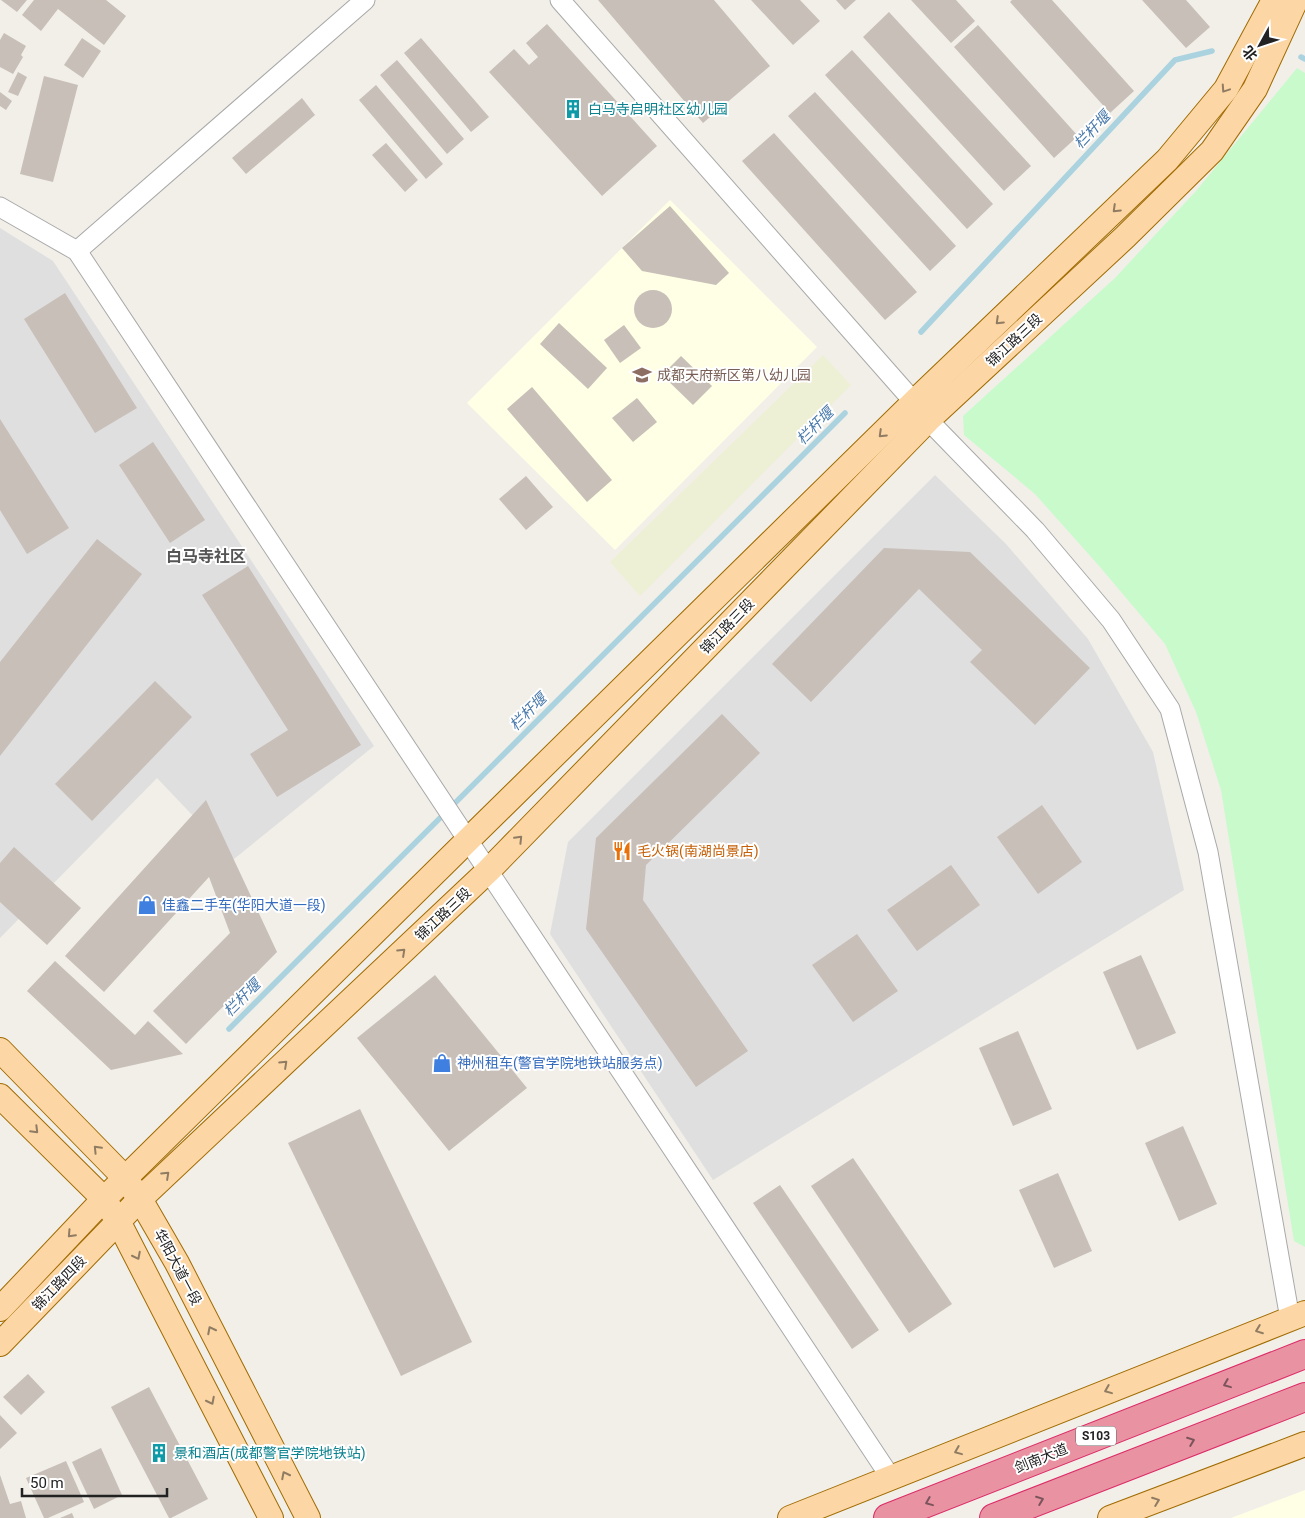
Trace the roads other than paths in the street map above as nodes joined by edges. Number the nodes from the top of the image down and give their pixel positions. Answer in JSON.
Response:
{"nodes":[{"id":1,"x":365,"y":0,"type":"edge"},
{"id":2,"x":560,"y":0,"type":"edge"},
{"id":3,"x":1274,"y":0,"type":"edge"},
{"id":4,"x":1296,"y":0,"type":"edge"},
{"id":5,"x":0,"y":207,"type":"edge"},
{"id":6,"x":77,"y":251,"type":"junction"},
{"id":7,"x":921,"y":411,"type":"junction"},
{"id":8,"x":468,"y":840,"type":"junction"},
{"id":9,"x":488,"y":871,"type":"junction"},
{"id":10,"x":0,"y":1050,"type":"edge"},
{"id":11,"x":0,"y":1096,"type":"edge"},
{"id":12,"x":125,"y":1178,"type":"junction"},
{"id":13,"x":104,"y":1199,"type":"junction"},
{"id":14,"x":140,"y":1199,"type":"junction"},
{"id":15,"x":118,"y":1221,"type":"junction"},
{"id":16,"x":0,"y":1310,"type":"edge"},
{"id":17,"x":1297,"y":1316,"type":"edge"},
{"id":18,"x":0,"y":1344,"type":"edge"},
{"id":19,"x":1305,"y":1354,"type":"edge"},
{"id":20,"x":1305,"y":1397,"type":"edge"},
{"id":21,"x":1305,"y":1444,"type":"edge"},
{"id":22,"x":890,"y":1478,"type":"junction"},
{"id":23,"x":271,"y":1518,"type":"edge"},
{"id":24,"x":308,"y":1518,"type":"edge"},
{"id":25,"x":790,"y":1518,"type":"edge"},
{"id":26,"x":888,"y":1518,"type":"edge"},
{"id":27,"x":994,"y":1518,"type":"edge"},
{"id":28,"x":1110,"y":1518,"type":"edge"}],
"edges":[{"from":1,"to":6,"type":"street"},
{"from":2,"to":7,"type":"street"},
{"from":3,"to":7,"type":"main road","name":"锦江路三段","one_way":true},
{"from":4,"to":7,"type":"main road","name":"锦江路三段"},
{"from":5,"to":6,"type":"street"},
{"from":6,"to":8,"type":"street"},
{"from":7,"to":8,"type":"main road","name":"锦江路三段","one_way":true},
{"from":9,"to":7,"type":"main road","name":"锦江路三段","one_way":true},
{"from":7,"to":17,"type":"street"},
{"from":8,"to":9,"type":"street"},
{"from":8,"to":12,"type":"main road","name":"锦江路三段"},
{"from":14,"to":9,"type":"main road","name":"锦江路三段","one_way":true},
{"from":9,"to":22,"type":"street"},
{"from":12,"to":10,"type":"main road","name":"华阳大道一段","one_way":true},
{"from":11,"to":13,"type":"main road","one_way":true},
{"from":12,"to":13,"type":"main road","name":"锦江路三段"},
{"from":12,"to":14,"type":"main road","name":"华阳大道一段"},
{"from":13,"to":15,"type":"main road"},
{"from":13,"to":16,"type":"main road","name":"锦江路四段","one_way":true},
{"from":14,"to":15,"type":"main road","name":"锦江路三段"},
{"from":24,"to":14,"type":"main road","name":"华阳大道一段","one_way":true},
{"from":15,"to":18,"type":"main road","name":"锦江路四段"},
{"from":15,"to":23,"type":"main road","one_way":true},
{"from":17,"to":22,"type":"main road","one_way":true},
{"from":19,"to":26,"type":"highway","name":"剑南大道","number":"S103","one_way":true},
{"from":27,"to":20,"type":"highway","one_way":true},
{"from":28,"to":21,"type":"main road","one_way":true},
{"from":22,"to":25,"type":"main road"}]}
